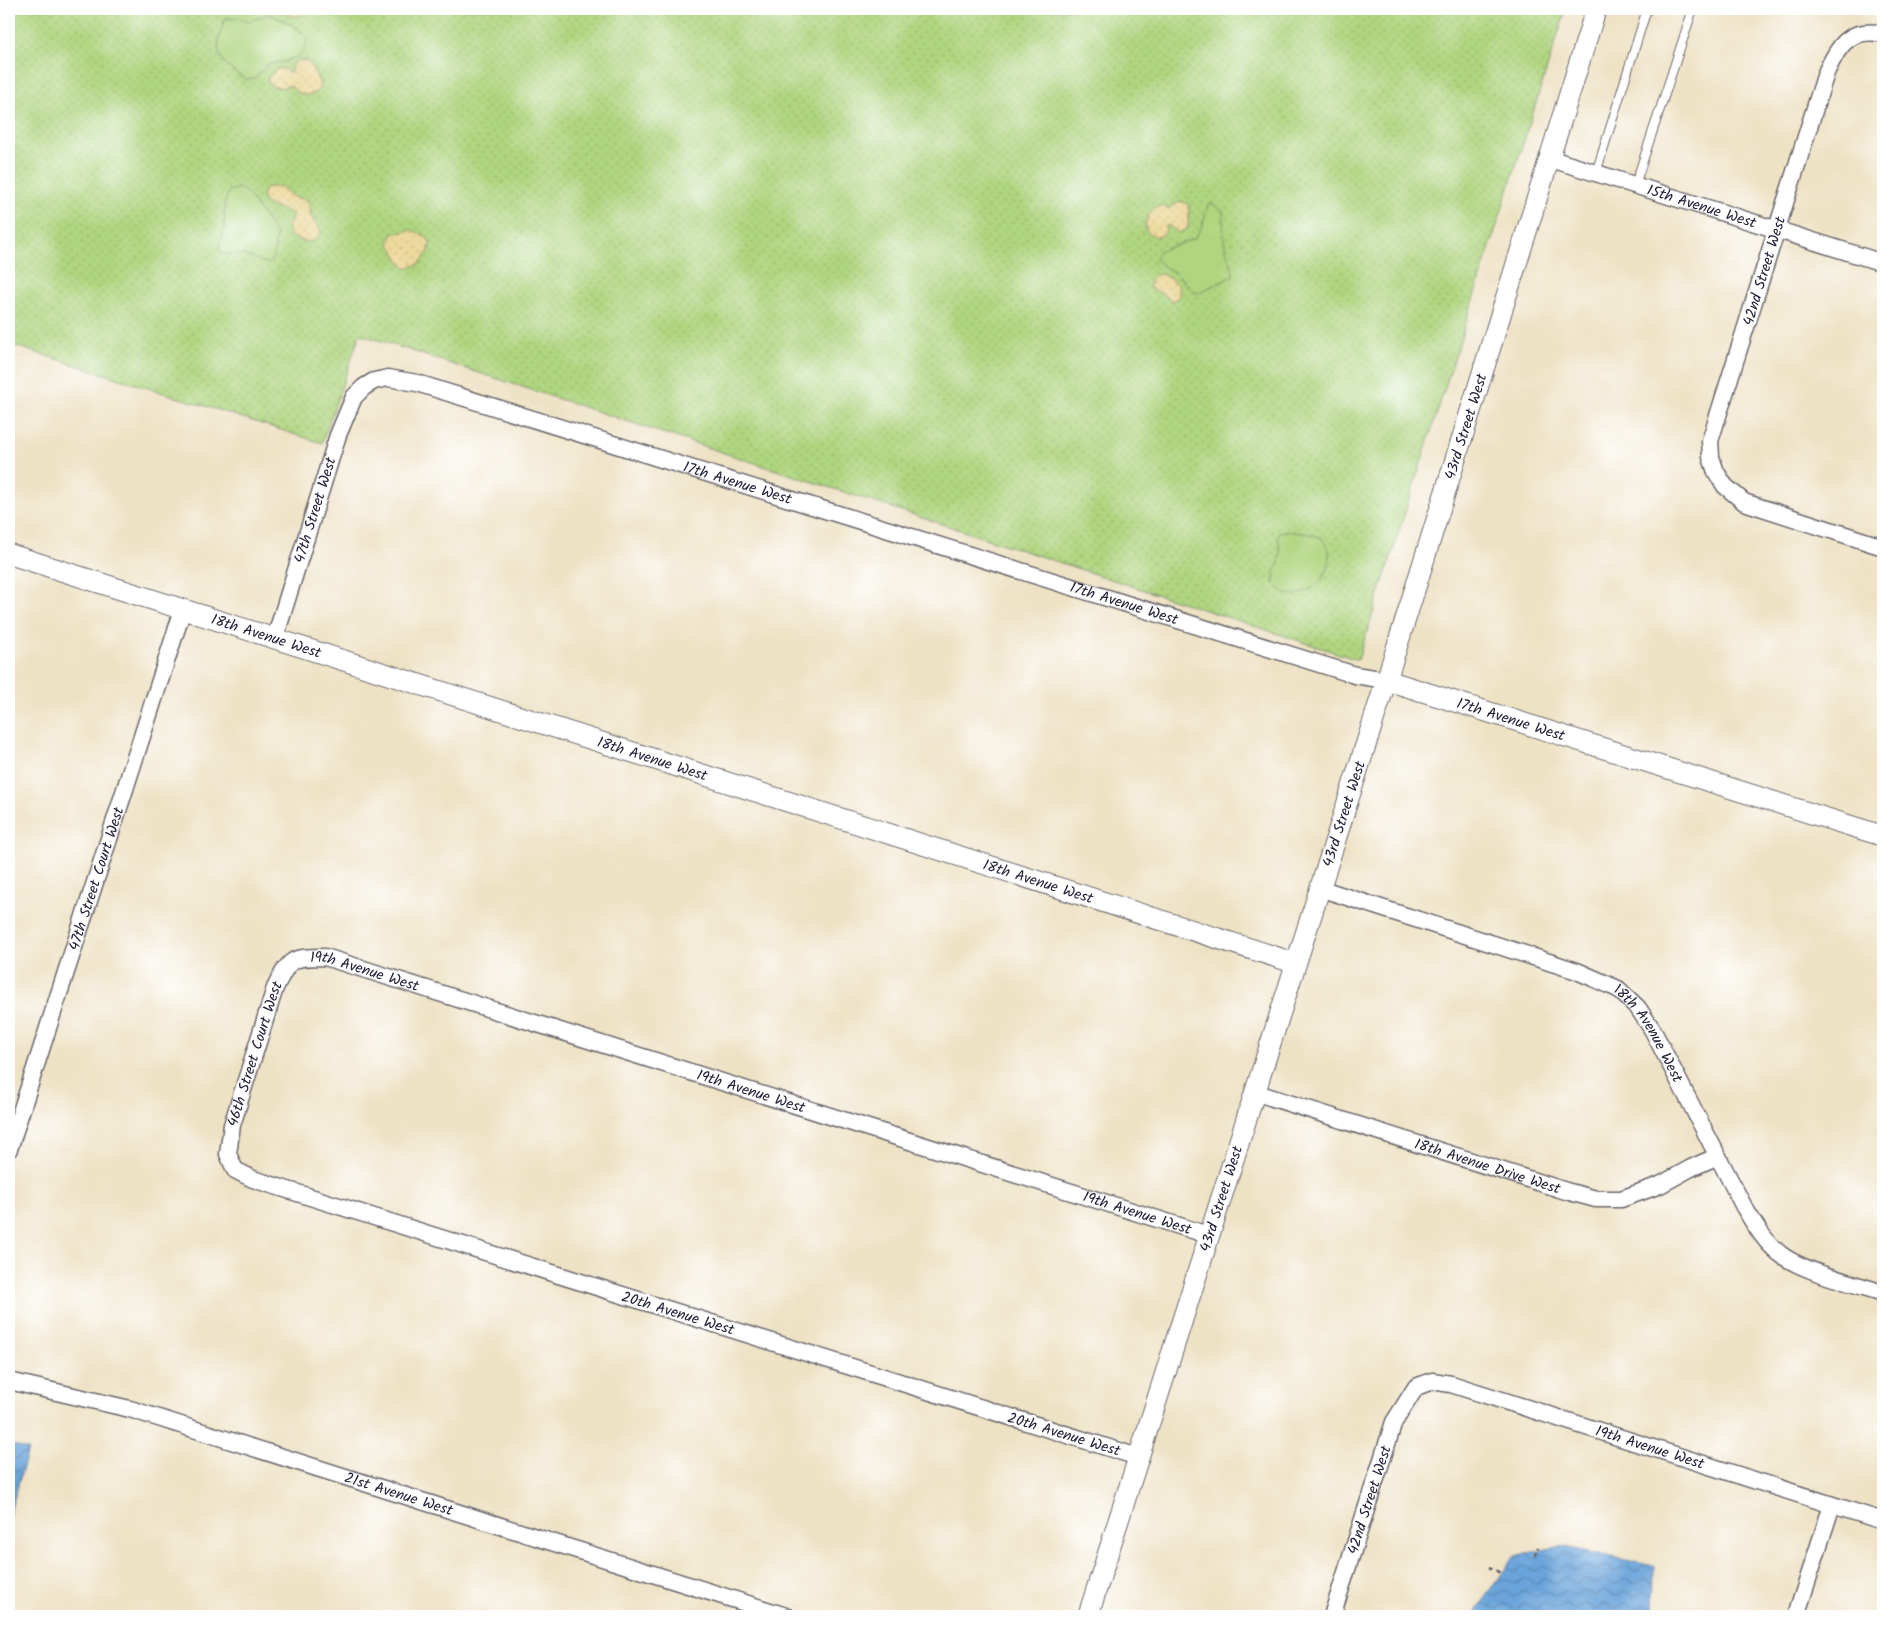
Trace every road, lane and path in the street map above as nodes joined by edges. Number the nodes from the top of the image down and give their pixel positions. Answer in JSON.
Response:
{"nodes":[{"id":1,"x":1596,"y":9,"type":"edge"},
{"id":2,"x":1647,"y":9,"type":"edge"},
{"id":3,"x":1693,"y":9,"type":"edge"},
{"id":4,"x":1883,"y":34,"type":"edge"},
{"id":5,"x":1548,"y":158,"type":"junction"},
{"id":6,"x":1596,"y":173,"type":"junction"},
{"id":7,"x":1635,"y":185,"type":"junction"},
{"id":8,"x":1777,"y":230,"type":"junction"},
{"id":9,"x":1883,"y":263,"type":"edge"},
{"id":10,"x":364,"y":386,"type":"joint"},
{"id":11,"x":1883,"y":548,"type":"edge"},
{"id":12,"x":9,"y":554,"type":"edge"},
{"id":13,"x":183,"y":609,"type":"junction"},
{"id":14,"x":275,"y":638,"type":"junction"},
{"id":15,"x":1386,"y":680,"type":"junction"},
{"id":16,"x":1883,"y":836,"type":"edge"},
{"id":17,"x":1319,"y":888,"type":"junction"},
{"id":18,"x":294,"y":960,"type":"joint"},
{"id":19,"x":1295,"y":963,"type":"junction"},
{"id":20,"x":1254,"y":1092,"type":"junction"},
{"id":21,"x":9,"y":1149,"type":"edge"},
{"id":22,"x":228,"y":1154,"type":"joint"},
{"id":23,"x":1718,"y":1156,"type":"junction"},
{"id":24,"x":1208,"y":1235,"type":"junction"},
{"id":25,"x":1883,"y":1293,"type":"edge"},
{"id":26,"x":9,"y":1380,"type":"edge"},
{"id":27,"x":1416,"y":1387,"type":"joint"},
{"id":28,"x":1138,"y":1457,"type":"junction"},
{"id":29,"x":1832,"y":1505,"type":"junction"},
{"id":30,"x":1883,"y":1521,"type":"edge"},
{"id":31,"x":1538,"y":1547,"type":"dead end"},
{"id":32,"x":1535,"y":1556,"type":"dead end"},
{"id":33,"x":1489,"y":1567,"type":"dead end"},
{"id":34,"x":1501,"y":1573,"type":"dead end"},
{"id":35,"x":1637,"y":1613,"type":"dead end"},
{"id":36,"x":786,"y":1616,"type":"edge"},
{"id":37,"x":1088,"y":1616,"type":"edge"},
{"id":38,"x":1332,"y":1616,"type":"edge"},
{"id":39,"x":1649,"y":1616,"type":"edge"},
{"id":40,"x":1796,"y":1616,"type":"edge"}],
"edges":[{"from":1,"to":5,"type":"street","name":"43rd Street West"},
{"from":2,"to":6,"type":"lane"},
{"from":3,"to":7,"type":"lane"},
{"from":4,"to":8,"type":"street","name":"42nd Street West"},
{"from":5,"to":6,"type":"street","name":"15th Avenue West"},
{"from":5,"to":15,"type":"street","name":"43rd Street West"},
{"from":6,"to":7,"type":"street","name":"15th Avenue West"},
{"from":7,"to":8,"type":"street","name":"15th Avenue West"},
{"from":8,"to":9,"type":"street","name":"15th Avenue West"},
{"from":8,"to":11,"type":"street","name":"42nd Street West"},
{"from":10,"to":14,"type":"street","name":"47th Street West"},
{"from":10,"to":15,"type":"street","name":"17th Avenue West"},
{"from":12,"to":13,"type":"street","name":"18th Avenue West"},
{"from":13,"to":14,"type":"street","name":"18th Avenue West"},
{"from":13,"to":21,"type":"street","name":"47th Street Court West"},
{"from":14,"to":19,"type":"street","name":"18th Avenue West"},
{"from":15,"to":16,"type":"street","name":"17th Avenue West"},
{"from":15,"to":17,"type":"street","name":"43rd Street West"},
{"from":17,"to":19,"type":"street","name":"43rd Street West"},
{"from":17,"to":23,"type":"street","name":"18th Avenue West"},
{"from":18,"to":22,"type":"street","name":"46th Street Court West"},
{"from":18,"to":24,"type":"street","name":"19th Avenue West"},
{"from":19,"to":20,"type":"street","name":"43rd Street West"},
{"from":20,"to":23,"type":"street","name":"18th Avenue Drive West"},
{"from":20,"to":24,"type":"street","name":"43rd Street West"},
{"from":22,"to":28,"type":"street","name":"20th Avenue West"},
{"from":23,"to":25,"type":"street","name":"18th Avenue West"},
{"from":24,"to":28,"type":"street","name":"43rd Street West"},
{"from":26,"to":36,"type":"street","name":"21st Avenue West"},
{"from":27,"to":29,"type":"street","name":"19th Avenue West"},
{"from":27,"to":38,"type":"street","name":"42nd Street West"},
{"from":28,"to":37,"type":"street","name":"43rd Street West"},
{"from":29,"to":30,"type":"street","name":"19th Avenue West"},
{"from":29,"to":40,"type":"street"},
{"from":31,"to":32,"type":"path"},
{"from":33,"to":34,"type":"path"},
{"from":35,"to":39,"type":"path"}]}
